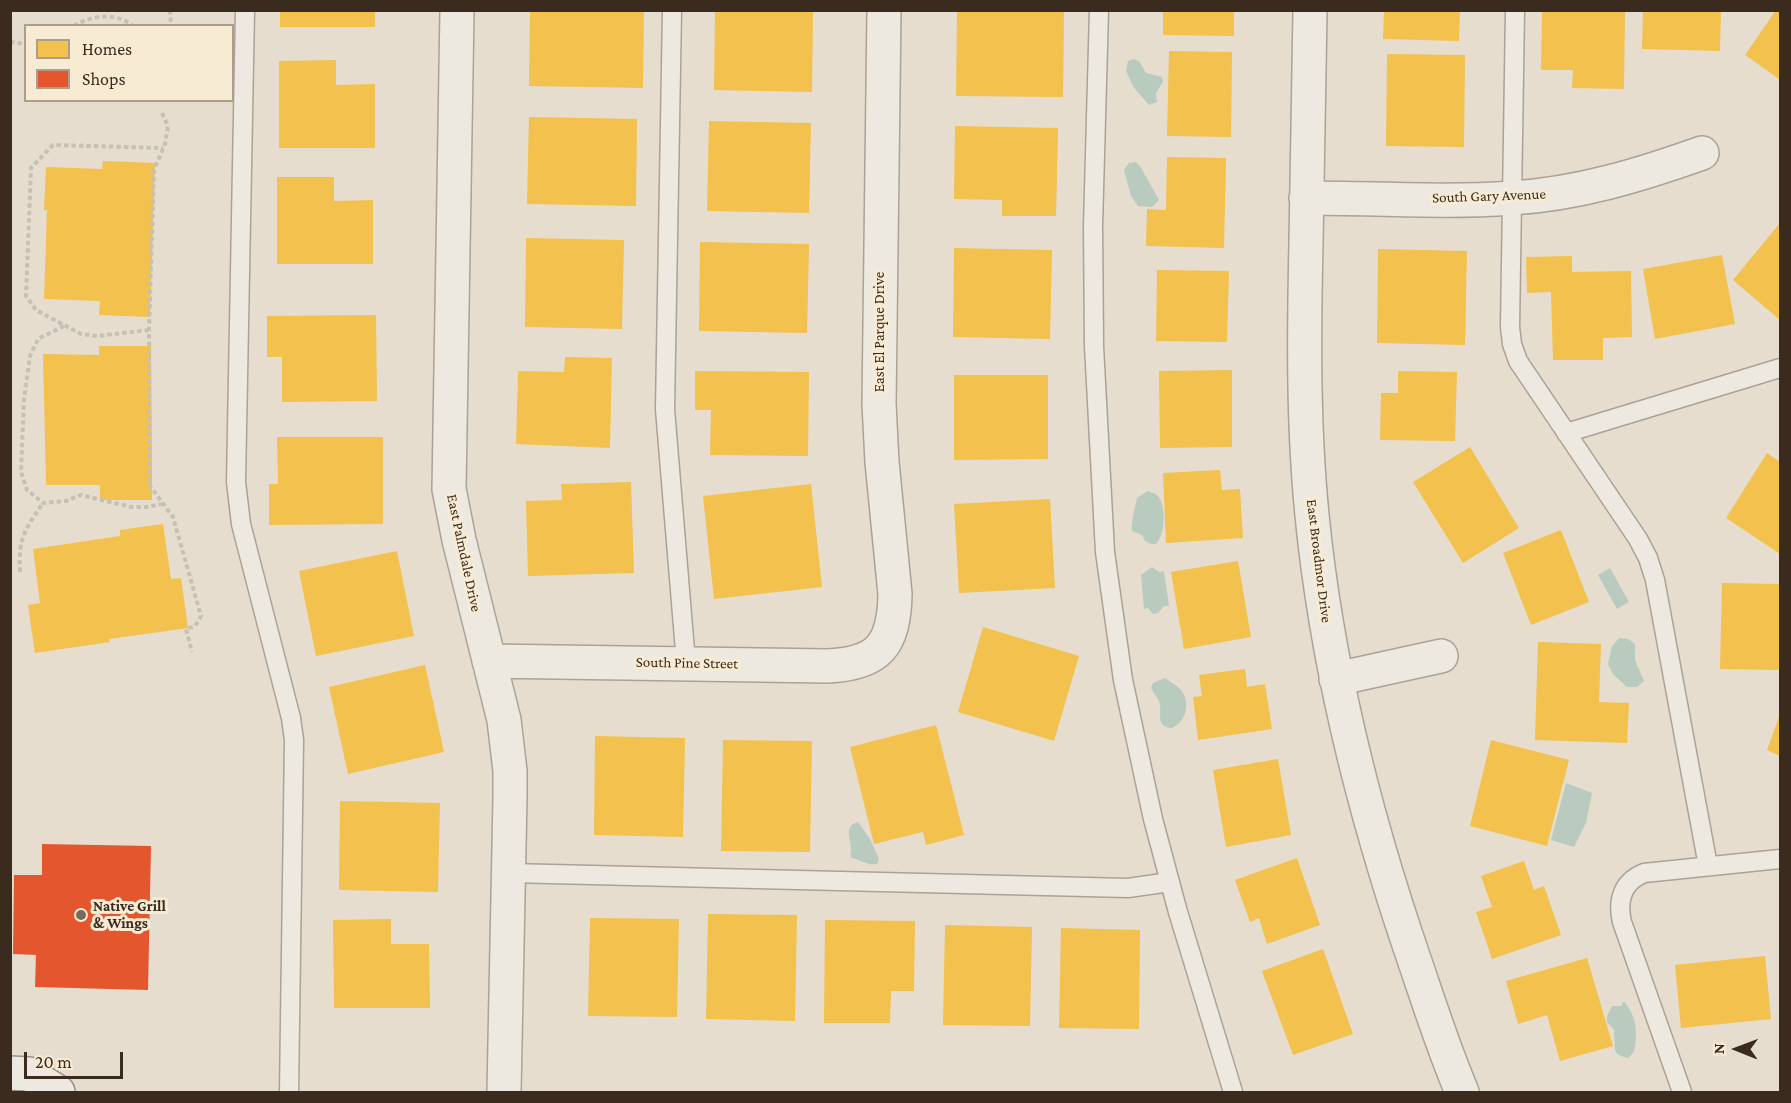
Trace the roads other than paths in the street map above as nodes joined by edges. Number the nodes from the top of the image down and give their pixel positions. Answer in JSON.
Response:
{"nodes":[{"id":1,"x":245,"y":10,"type":"edge"},
{"id":2,"x":457,"y":10,"type":"edge"},
{"id":3,"x":672,"y":10,"type":"edge"},
{"id":4,"x":884,"y":10,"type":"edge"},
{"id":5,"x":1098,"y":10,"type":"edge"},
{"id":6,"x":1310,"y":10,"type":"edge"},
{"id":7,"x":1515,"y":10,"type":"edge"},
{"id":8,"x":1702,"y":153,"type":"dead end"},
{"id":9,"x":1306,"y":198,"type":"junction"},
{"id":10,"x":1512,"y":198,"type":"junction"},
{"id":11,"x":1780,"y":368,"type":"edge"},
{"id":12,"x":1566,"y":433,"type":"junction"},
{"id":13,"x":880,"y":650,"type":"joint"},
{"id":14,"x":1441,"y":656,"type":"dead end"},
{"id":15,"x":489,"y":661,"type":"junction"},
{"id":16,"x":686,"y":663,"type":"junction"},
{"id":17,"x":1336,"y":679,"type":"junction"},
{"id":18,"x":1780,"y":859,"type":"edge"},
{"id":19,"x":1708,"y":866,"type":"junction"},
{"id":20,"x":509,"y":873,"type":"junction"},
{"id":21,"x":1170,"y":882,"type":"junction"},
{"id":22,"x":10,"y":1073,"type":"edge"},
{"id":23,"x":58,"y":1092,"type":"edge"},
{"id":24,"x":289,"y":1092,"type":"edge"},
{"id":25,"x":504,"y":1092,"type":"edge"},
{"id":26,"x":1233,"y":1092,"type":"edge"},
{"id":27,"x":1462,"y":1092,"type":"edge"},
{"id":28,"x":1682,"y":1092,"type":"edge"}],
"edges":[{"from":1,"to":24,"type":"lane"},
{"from":2,"to":15,"type":"street","name":"East Palmdale Drive"},
{"from":3,"to":16,"type":"lane"},
{"from":4,"to":13,"type":"street","name":"East El Parque Drive"},
{"from":5,"to":21,"type":"lane"},
{"from":6,"to":9,"type":"street","name":"East Broadmor Drive"},
{"from":7,"to":10,"type":"lane"},
{"from":8,"to":10,"type":"street","name":"South Gary Avenue"},
{"from":9,"to":10,"type":"street","name":"South Gary Avenue"},
{"from":9,"to":17,"type":"street","name":"East Broadmor Drive"},
{"from":10,"to":12,"type":"lane"},
{"from":11,"to":12,"type":"lane"},
{"from":12,"to":19,"type":"lane"},
{"from":13,"to":16,"type":"street","name":"South Pine Street"},
{"from":14,"to":17,"type":"street"},
{"from":15,"to":16,"type":"street","name":"South Pine Street"},
{"from":15,"to":20,"type":"street","name":"East Palmdale Drive"},
{"from":17,"to":27,"type":"street","name":"East Broadmor Drive"},
{"from":18,"to":19,"type":"lane"},
{"from":19,"to":28,"type":"lane"},
{"from":20,"to":21,"type":"lane"},
{"from":20,"to":25,"type":"street","name":"East Palmdale Drive"},
{"from":21,"to":26,"type":"lane"},
{"from":22,"to":23,"type":"street"}]}
